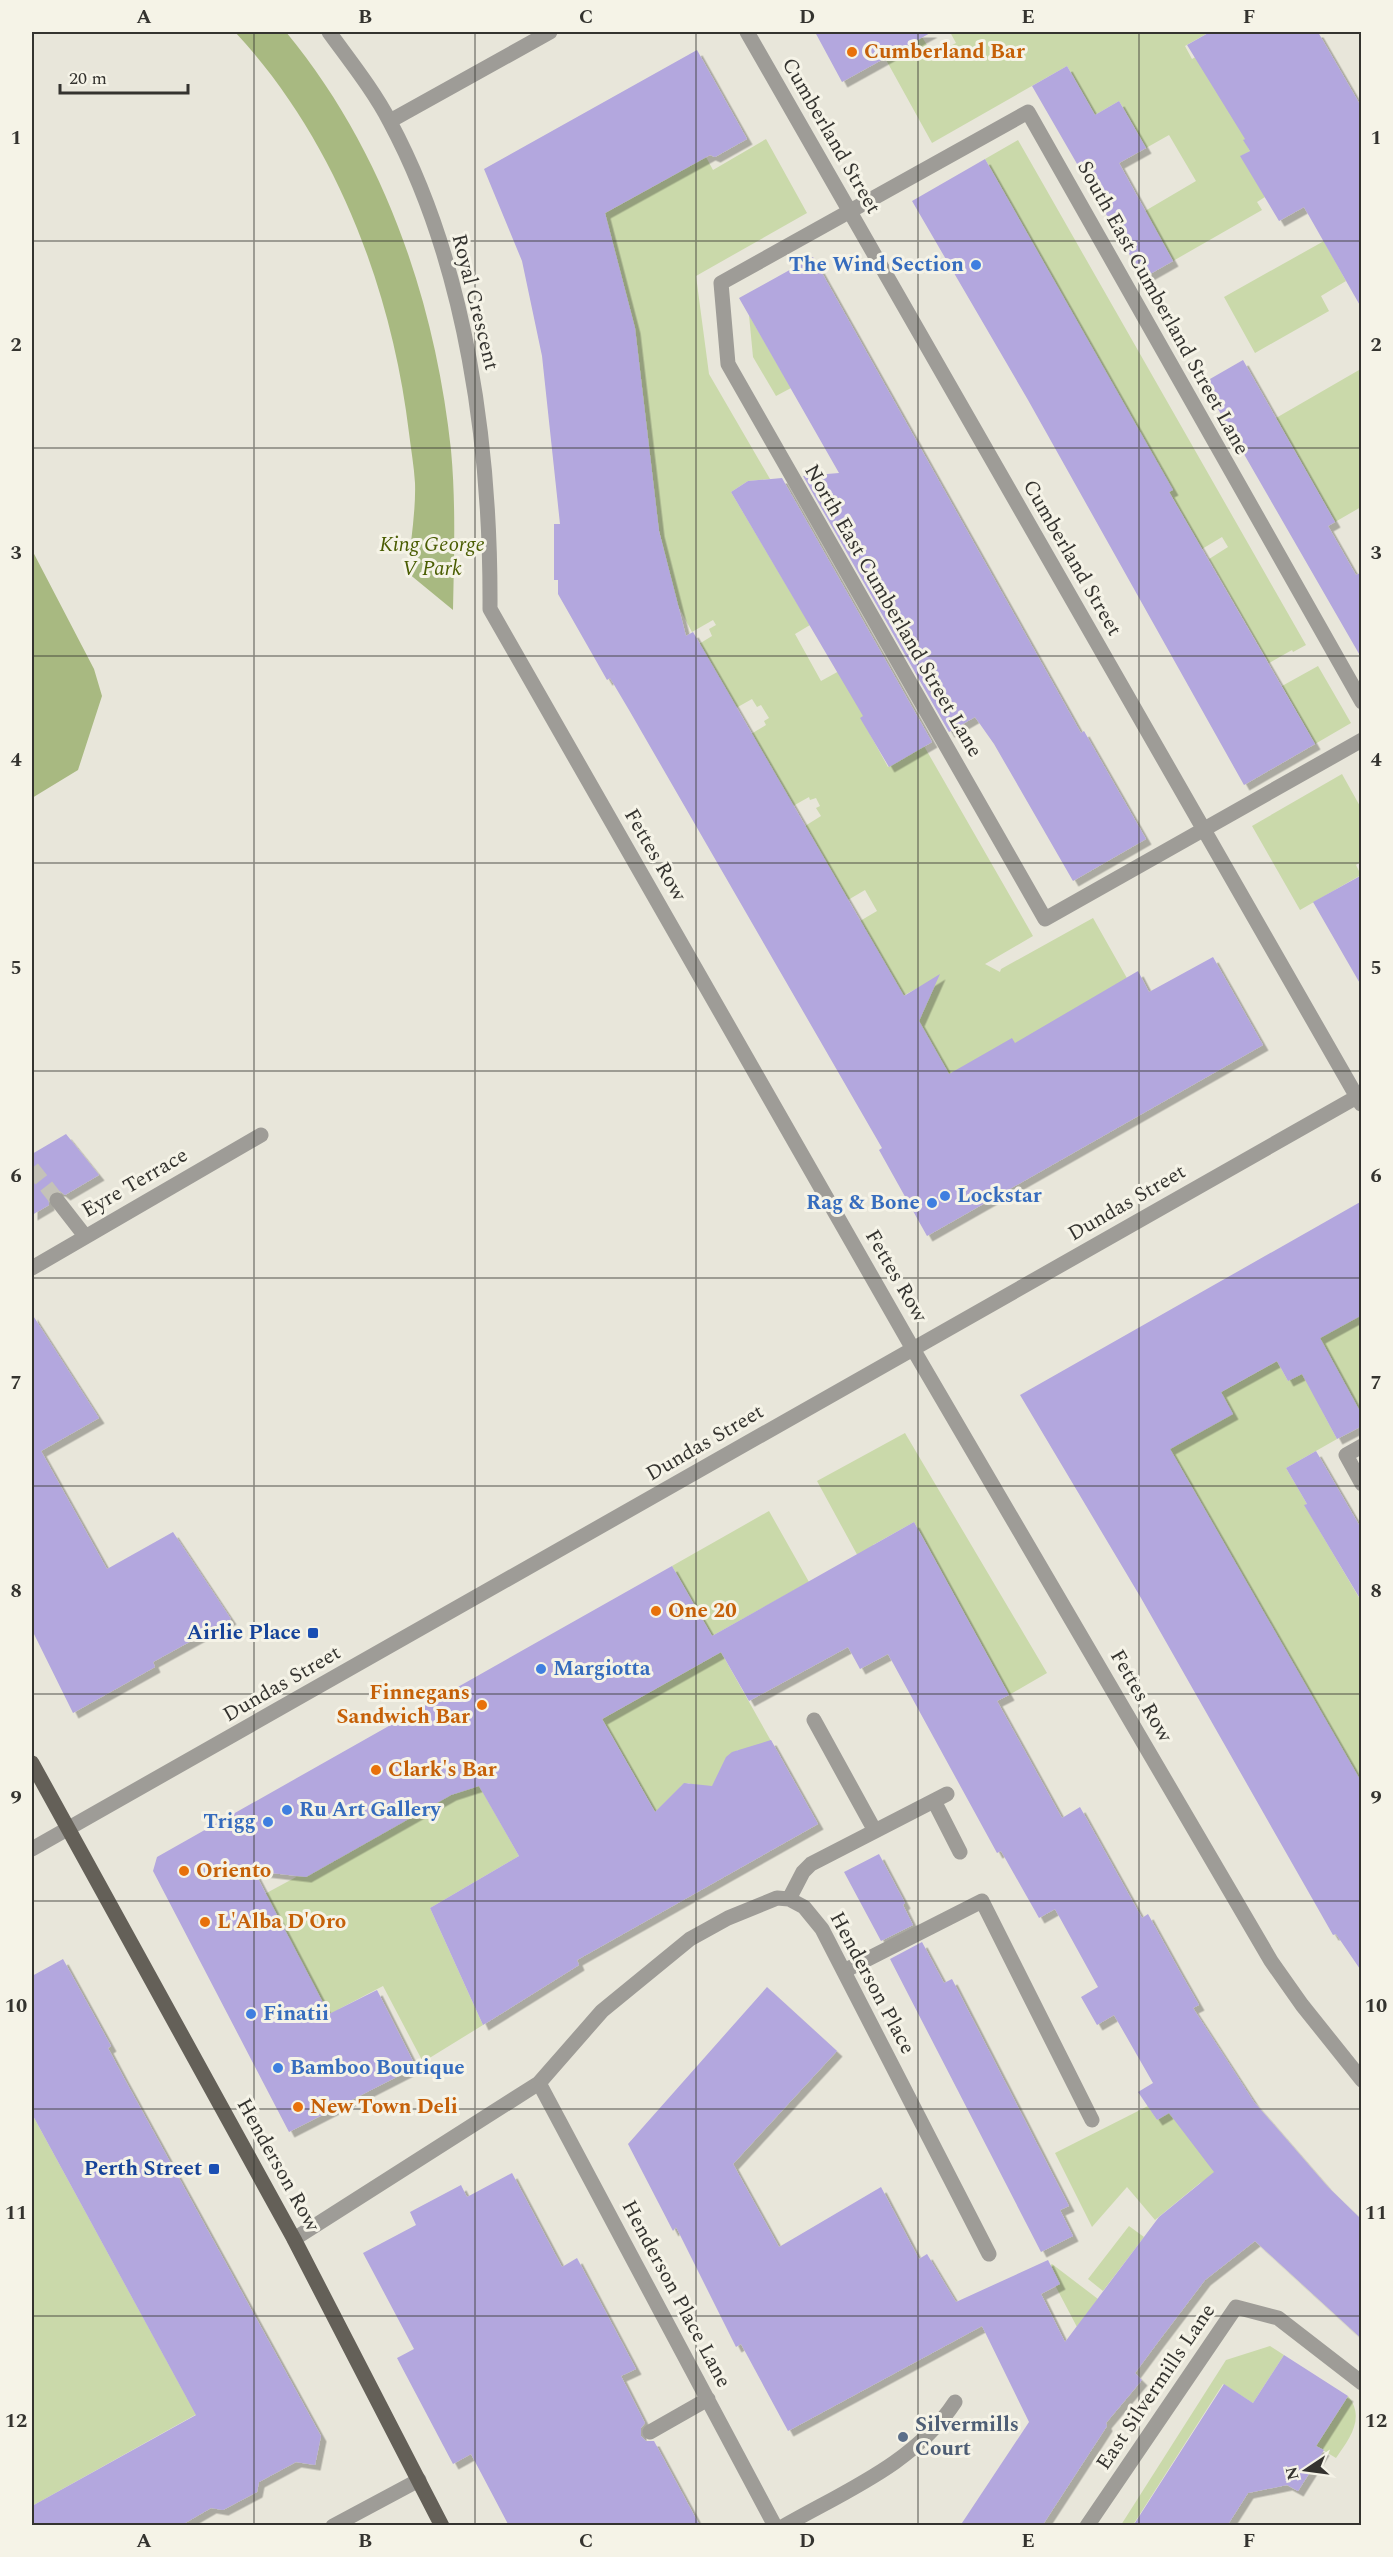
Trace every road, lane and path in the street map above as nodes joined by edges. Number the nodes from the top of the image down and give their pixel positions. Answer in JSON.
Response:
{"nodes":[{"id":1,"x":329,"y":32,"type":"edge"},
{"id":2,"x":550,"y":32,"type":"edge"},
{"id":3,"x":747,"y":32,"type":"edge"},
{"id":4,"x":390,"y":121,"type":"junction"},
{"id":5,"x":850,"y":212,"type":"junction"},
{"id":6,"x":490,"y":609,"type":"joint"},
{"id":7,"x":1362,"y":702,"type":"edge"},
{"id":8,"x":1362,"y":740,"type":"edge"},
{"id":9,"x":1203,"y":830,"type":"junction"},
{"id":10,"x":1360,"y":1099,"type":"edge"},
{"id":11,"x":261,"y":1135,"type":"dead end"},
{"id":12,"x":57,"y":1200,"type":"tunnel mouth"},
{"id":13,"x":85,"y":1236,"type":"junction"},
{"id":14,"x":32,"y":1268,"type":"edge"},
{"id":15,"x":913,"y":1349,"type":"junction"},
{"id":16,"x":1362,"y":1446,"type":"edge"},
{"id":17,"x":1362,"y":1484,"type":"edge"},
{"id":18,"x":814,"y":1719,"type":"dead end"},
{"id":19,"x":32,"y":1763,"type":"edge"},
{"id":20,"x":69,"y":1829,"type":"junction"},
{"id":21,"x":875,"y":1831,"type":"junction"},
{"id":22,"x":32,"y":1849,"type":"edge"},
{"id":23,"x":960,"y":1852,"type":"dead end"},
{"id":24,"x":789,"y":1899,"type":"junction"},
{"id":25,"x":844,"y":1971,"type":"junction"},
{"id":26,"x":1362,"y":2080,"type":"edge"},
{"id":27,"x":539,"y":2083,"type":"junction"},
{"id":28,"x":1092,"y":2120,"type":"dead end"},
{"id":29,"x":294,"y":2239,"type":"junction"},
{"id":30,"x":988,"y":2254,"type":"dead end"},
{"id":31,"x":1362,"y":2383,"type":"edge"},
{"id":32,"x":708,"y":2400,"type":"junction"},
{"id":33,"x":955,"y":2402,"type":"dead end"},
{"id":34,"x":650,"y":2433,"type":"dead end"},
{"id":35,"x":419,"y":2480,"type":"junction"},
{"id":36,"x":333,"y":2526,"type":"edge"},
{"id":37,"x":442,"y":2526,"type":"edge"},
{"id":38,"x":775,"y":2526,"type":"edge"},
{"id":39,"x":784,"y":2526,"type":"edge"},
{"id":40,"x":1087,"y":2526,"type":"edge"}],
"edges":[{"from":1,"to":4,"type":"street","name":"Royal Crescent"},
{"from":2,"to":4,"type":"street"},
{"from":3,"to":5,"type":"street","name":"Cumberland Street"},
{"from":4,"to":6,"type":"street","name":"Royal Crescent"},
{"from":5,"to":7,"type":"street","name":"South East Cumberland Street Lane"},
{"from":5,"to":9,"type":"street","name":"Cumberland Street"},
{"from":5,"to":9,"type":"street","name":"North East Cumberland Street Lane"},
{"from":6,"to":15,"type":"street","name":"Fettes Row"},
{"from":8,"to":9,"type":"street"},
{"from":9,"to":10,"type":"street","name":"Cumberland Street"},
{"from":10,"to":15,"type":"street","name":"Dundas Street"},
{"from":11,"to":13,"type":"street","name":"Eyre Terrace"},
{"from":12,"to":13,"type":"street"},
{"from":13,"to":14,"type":"street","name":"Eyre Terrace"},
{"from":15,"to":20,"type":"street","name":"Dundas Street"},
{"from":15,"to":26,"type":"street","name":"Fettes Row"},
{"from":16,"to":17,"type":"street"},
{"from":18,"to":21,"type":"street"},
{"from":19,"to":20,"type":"main road","name":"Henderson Row"},
{"from":20,"to":22,"type":"street","name":"Dundas Street"},
{"from":20,"to":29,"type":"main road","name":"Henderson Row"},
{"from":21,"to":23,"type":"street"},
{"from":21,"to":24,"type":"street"},
{"from":24,"to":25,"type":"street","name":"Henderson Place"},
{"from":24,"to":27,"type":"street"},
{"from":25,"to":28,"type":"street"},
{"from":25,"to":30,"type":"street","name":"Henderson Place"},
{"from":27,"to":29,"type":"street"},
{"from":27,"to":32,"type":"street","name":"Henderson Place Lane"},
{"from":29,"to":35,"type":"main road","name":"Henderson Row"},
{"from":31,"to":40,"type":"street","name":"East Silvermills Lane"},
{"from":32,"to":34,"type":"street"},
{"from":32,"to":38,"type":"street","name":"Henderson Place Lane"},
{"from":33,"to":39,"type":"street"},
{"from":35,"to":36,"type":"street"},
{"from":35,"to":37,"type":"main road","name":"Henderson Row"}]}
